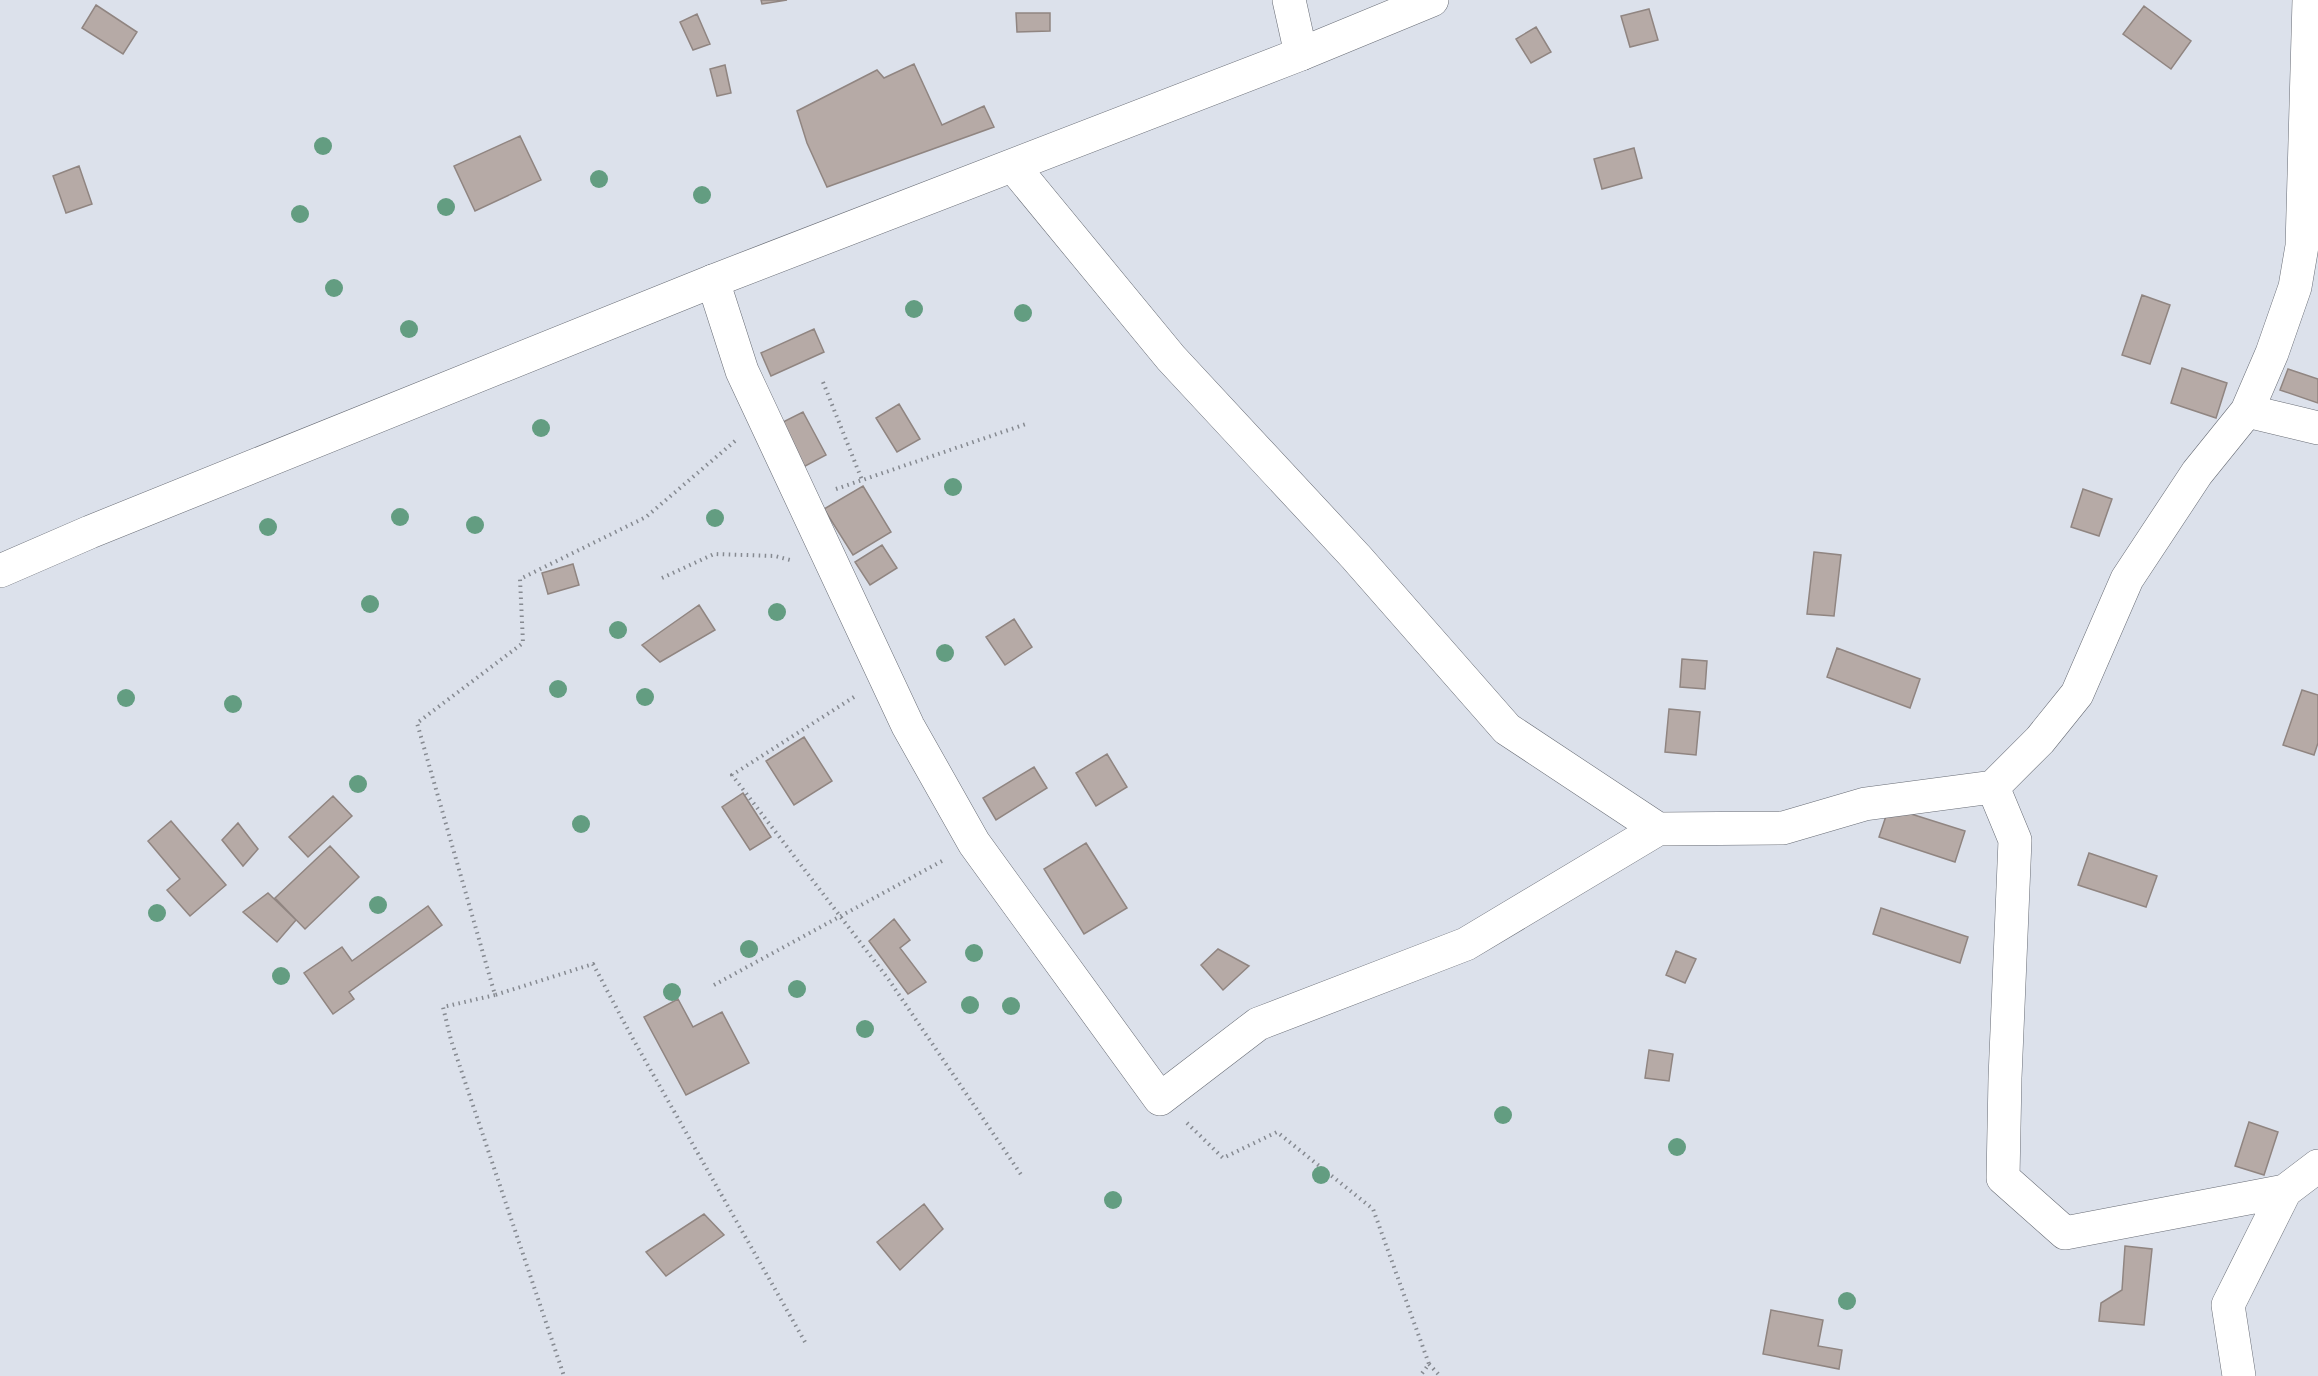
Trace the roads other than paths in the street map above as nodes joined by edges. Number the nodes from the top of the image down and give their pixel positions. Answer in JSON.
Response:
{"nodes":[{"id":1,"x":1289,"y":0,"type":"edge"},
{"id":2,"x":1432,"y":0,"type":"edge"},
{"id":3,"x":2309,"y":0,"type":"edge"},
{"id":4,"x":1301,"y":54,"type":"junction"},
{"id":5,"x":1013,"y":166,"type":"junction"},
{"id":6,"x":713,"y":281,"type":"junction"},
{"id":7,"x":2247,"y":411,"type":"junction"},
{"id":8,"x":2318,"y":428,"type":"edge"},
{"id":9,"x":0,"y":571,"type":"edge"},
{"id":10,"x":1993,"y":787,"type":"junction"},
{"id":11,"x":1658,"y":829,"type":"junction"},
{"id":12,"x":2318,"y":1166,"type":"edge"},
{"id":13,"x":2285,"y":1191,"type":"junction"},
{"id":14,"x":2239,"y":1376,"type":"edge"}],
"edges":[{"from":1,"to":4,"type":"street"},
{"from":2,"to":4,"type":"street"},
{"from":3,"to":7,"type":"street"},
{"from":4,"to":5,"type":"street"},
{"from":5,"to":6,"type":"street"},
{"from":5,"to":11,"type":"street"},
{"from":6,"to":9,"type":"street"},
{"from":6,"to":11,"type":"street"},
{"from":7,"to":8,"type":"street"},
{"from":7,"to":10,"type":"street"},
{"from":10,"to":11,"type":"street"},
{"from":10,"to":13,"type":"street"},
{"from":12,"to":13,"type":"street"},
{"from":13,"to":14,"type":"street"}]}
